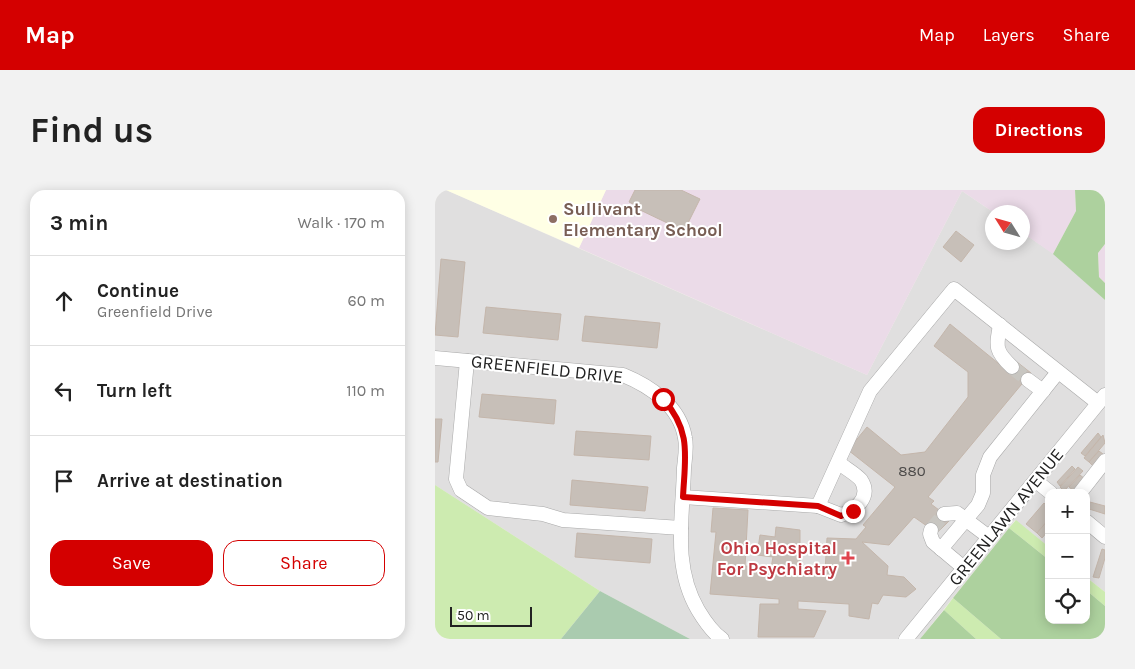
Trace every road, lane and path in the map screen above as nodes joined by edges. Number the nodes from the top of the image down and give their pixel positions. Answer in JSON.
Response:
{"nodes":[{"id":1,"x":1000,"y":325,"type":"junction"},
{"id":2,"x":435,"y":358,"type":"edge"},
{"id":3,"x":467,"y":361,"type":"junction"},
{"id":4,"x":1012,"y":367,"type":"tunnel mouth"},
{"id":5,"x":1058,"y":372,"type":"junction"},
{"id":6,"x":1029,"y":380,"type":"tunnel mouth"},
{"id":7,"x":1043,"y":391,"type":"junction"},
{"id":8,"x":1102,"y":399,"type":"edge"},
{"id":9,"x":1105,"y":461,"type":"edge"},
{"id":10,"x":839,"y":463,"type":"junction"},
{"id":11,"x":1036,"y":481,"type":"junction"},
{"id":12,"x":1046,"y":489,"type":"edge"},
{"id":13,"x":1083,"y":489,"type":"edge"},
{"id":14,"x":683,"y":497,"type":"junction"},
{"id":15,"x":818,"y":506,"type":"junction"},
{"id":16,"x":944,"y":514,"type":"dead end"},
{"id":17,"x":966,"y":519,"type":"junction"},
{"id":18,"x":1090,"y":524,"type":"edge"},
{"id":19,"x":681,"y":528,"type":"junction"},
{"id":20,"x":931,"y":530,"type":"dead end"},
{"id":21,"x":1105,"y":536,"type":"edge"},
{"id":22,"x":989,"y":537,"type":"junction"},
{"id":23,"x":941,"y":549,"type":"junction"},
{"id":24,"x":964,"y":568,"type":"junction"},
{"id":25,"x":722,"y":639,"type":"edge"},
{"id":26,"x":906,"y":639,"type":"edge"}],
"edges":[{"from":1,"to":4,"type":"street"},
{"from":1,"to":5,"type":"street"},
{"from":1,"to":10,"type":"street"},
{"from":2,"to":3,"type":"street","name":"GREENFIELD DRIVE"},
{"from":3,"to":14,"type":"street","name":"GREENFIELD DRIVE"},
{"from":3,"to":19,"type":"street"},
{"from":5,"to":7,"type":"street"},
{"from":5,"to":8,"type":"street"},
{"from":6,"to":7,"type":"street"},
{"from":7,"to":17,"type":"street"},
{"from":8,"to":11,"type":"street","name":"GREENLAWN AVENUE"},
{"from":9,"to":13,"type":"street"},
{"from":10,"to":15,"type":"street"},
{"from":10,"to":15,"type":"street"},
{"from":11,"to":12,"type":"street"},
{"from":11,"to":22,"type":"street","name":"GREENLAWN AVENUE"},
{"from":14,"to":15,"type":"street"},
{"from":14,"to":19,"type":"street","name":"GREENFIELD DRIVE"},
{"from":16,"to":17,"type":"street"},
{"from":17,"to":22,"type":"street"},
{"from":17,"to":23,"type":"street"},
{"from":18,"to":21,"type":"street"},
{"from":19,"to":25,"type":"street","name":"GREENFIELD DRIVE"},
{"from":20,"to":23,"type":"street"},
{"from":22,"to":24,"type":"street","name":"GREENLAWN AVENUE"},
{"from":23,"to":24,"type":"street"},
{"from":24,"to":26,"type":"street","name":"GREENLAWN AVENUE"}]}
